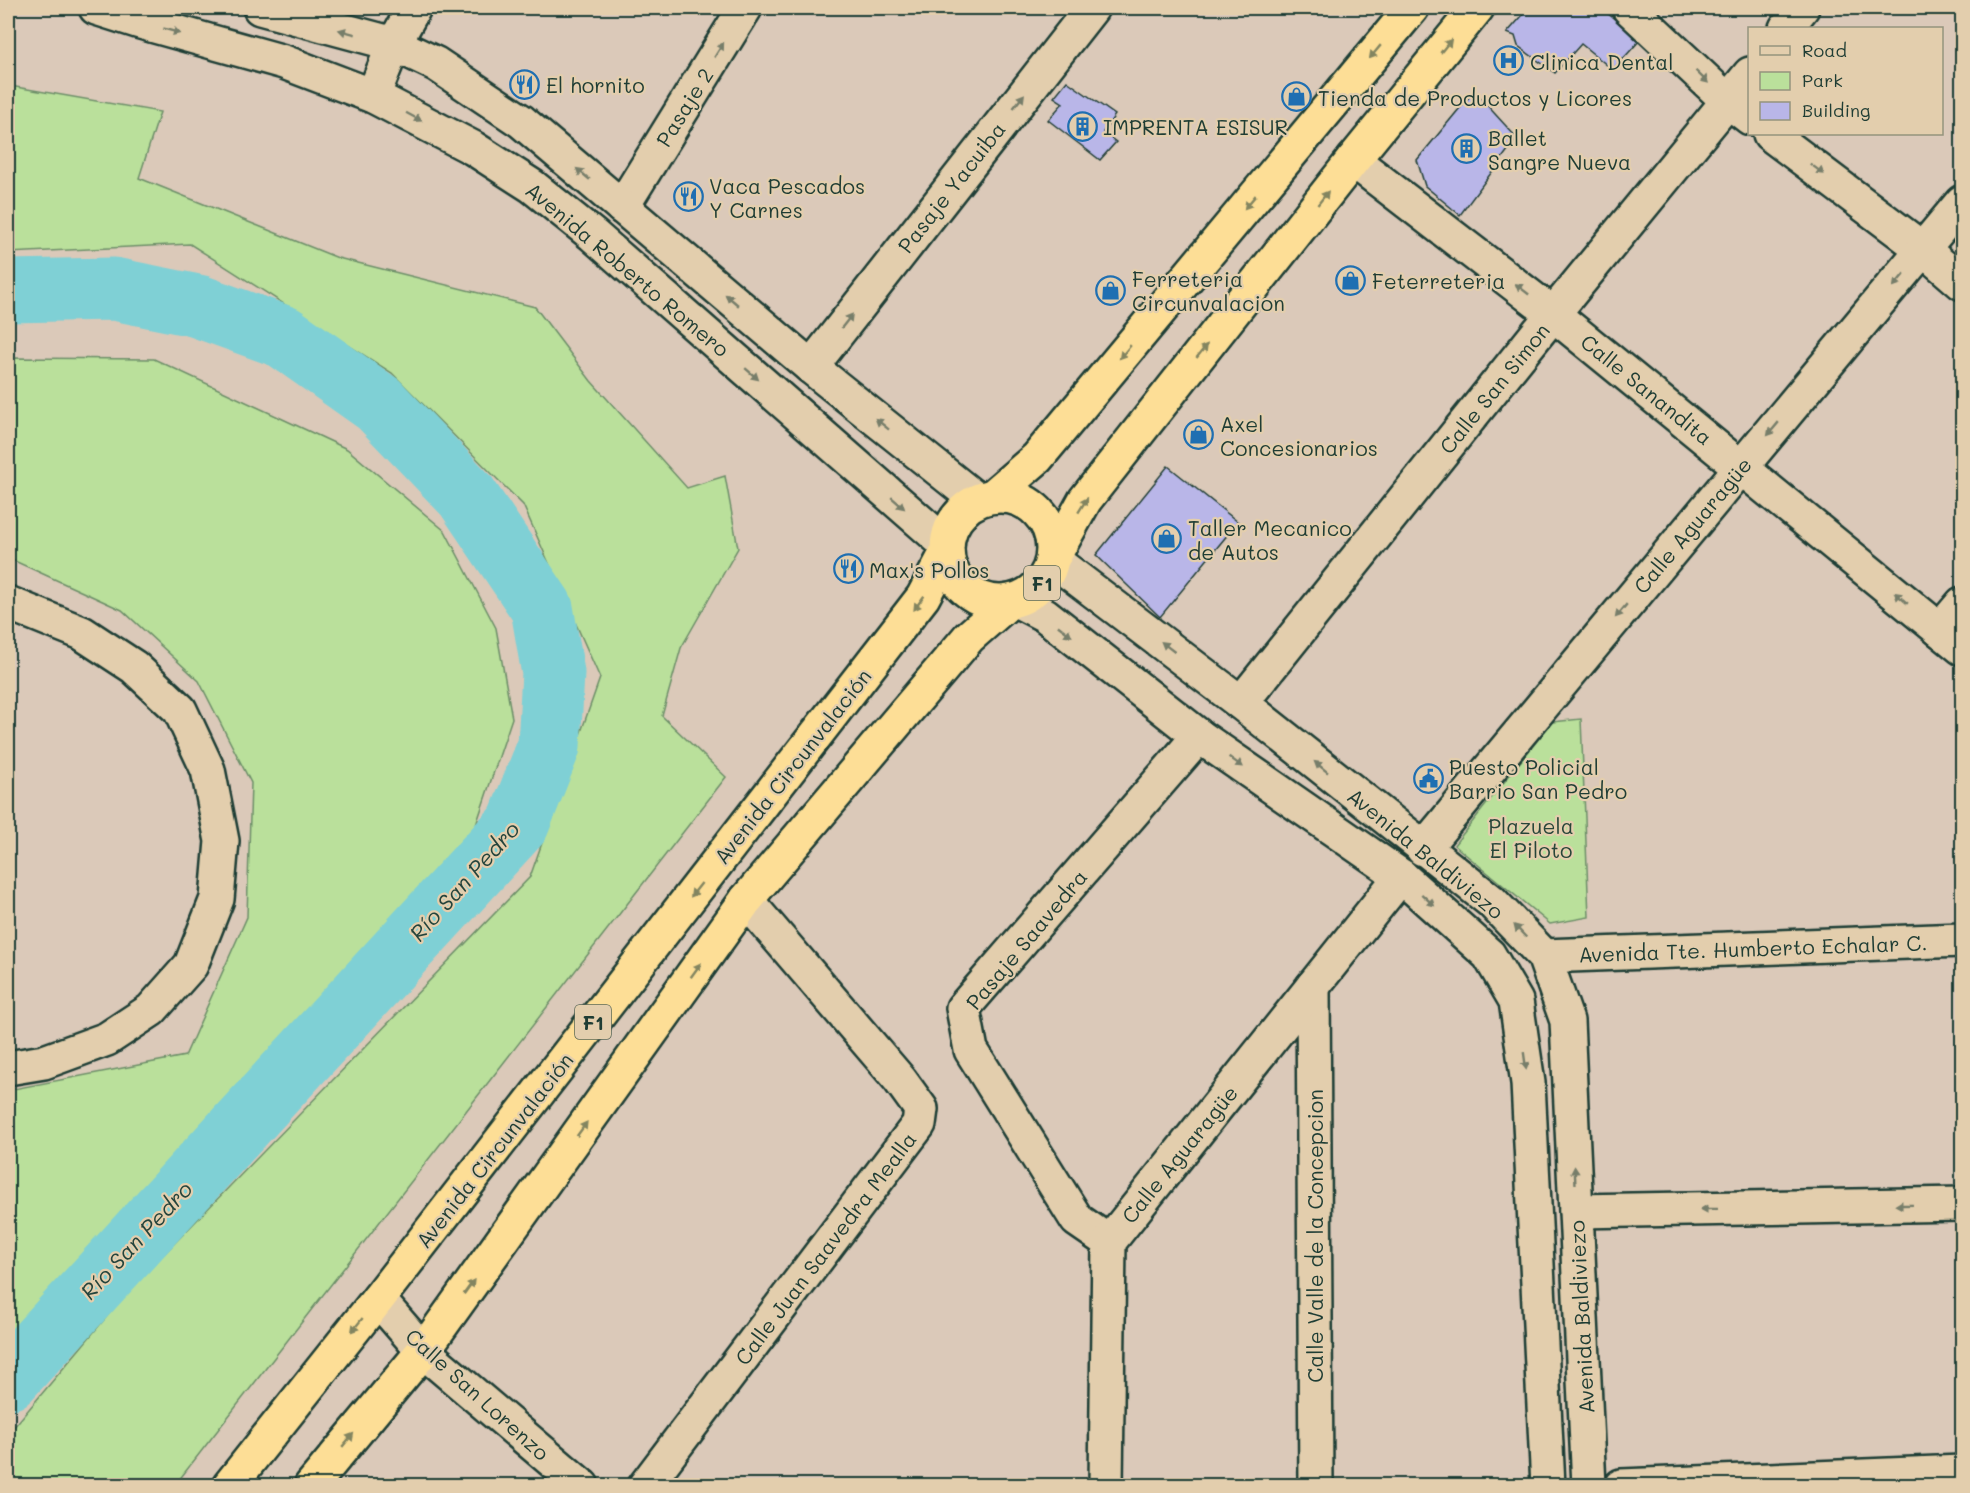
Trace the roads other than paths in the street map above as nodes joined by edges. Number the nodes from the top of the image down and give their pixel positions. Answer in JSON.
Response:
{"nodes":[{"id":1,"x":96,"y":8,"type":"edge"},
{"id":2,"x":260,"y":8,"type":"edge"},
{"id":3,"x":414,"y":8,"type":"edge"},
{"id":4,"x":745,"y":8,"type":"edge"},
{"id":5,"x":1092,"y":8,"type":"edge"},
{"id":6,"x":1413,"y":8,"type":"edge"},
{"id":7,"x":1477,"y":8,"type":"edge"},
{"id":8,"x":1629,"y":8,"type":"edge"},
{"id":9,"x":1802,"y":8,"type":"edge"},
{"id":10,"x":1787,"y":27,"type":"edge"},
{"id":11,"x":394,"y":44,"type":"junction"},
{"id":12,"x":1748,"y":78,"type":"edge"},
{"id":13,"x":373,"y":96,"type":"junction"},
{"id":14,"x":1739,"y":110,"type":"edge"},
{"id":15,"x":1771,"y":135,"type":"edge"},
{"id":16,"x":1353,"y":160,"type":"junction"},
{"id":17,"x":1962,"y":202,"type":"edge"},
{"id":18,"x":622,"y":207,"type":"junction"},
{"id":19,"x":1924,"y":250,"type":"junction"},
{"id":20,"x":1962,"y":283,"type":"edge"},
{"id":21,"x":1553,"y":314,"type":"junction"},
{"id":22,"x":811,"y":367,"type":"junction"},
{"id":23,"x":1741,"y":466,"type":"junction"},
{"id":24,"x":986,"y":498,"type":"junction"},
{"id":25,"x":947,"y":549,"type":"junction"},
{"id":26,"x":1053,"y":558,"type":"junction"},
{"id":27,"x":1013,"y":601,"type":"junction"},
{"id":28,"x":8,"y":603,"type":"edge"},
{"id":29,"x":1962,"y":604,"type":"edge"},
{"id":30,"x":1951,"y":639,"type":"edge"},
{"id":31,"x":1240,"y":703,"type":"junction"},
{"id":32,"x":1199,"y":736,"type":"junction"},
{"id":33,"x":1423,"y":849,"type":"junction"},
{"id":34,"x":1401,"y":876,"type":"junction"},
{"id":35,"x":746,"y":900,"type":"junction"},
{"id":36,"x":1962,"y":940,"type":"edge"},
{"id":37,"x":1544,"y":956,"type":"junction"},
{"id":38,"x":1313,"y":986,"type":"junction"},
{"id":39,"x":8,"y":1068,"type":"edge"},
{"id":40,"x":1962,"y":1204,"type":"edge"},
{"id":41,"x":1576,"y":1211,"type":"junction"},
{"id":42,"x":1109,"y":1242,"type":"junction"},
{"id":43,"x":378,"y":1299,"type":"junction"},
{"id":44,"x":423,"y":1351,"type":"junction"},
{"id":45,"x":1962,"y":1472,"type":"edge"},
{"id":46,"x":1850,"y":1481,"type":"edge"},
{"id":47,"x":229,"y":1485,"type":"edge"},
{"id":48,"x":311,"y":1485,"type":"edge"},
{"id":49,"x":582,"y":1485,"type":"edge"},
{"id":50,"x":645,"y":1485,"type":"edge"},
{"id":51,"x":1106,"y":1485,"type":"edge"},
{"id":52,"x":1316,"y":1485,"type":"edge"},
{"id":53,"x":1548,"y":1485,"type":"edge"},
{"id":54,"x":1589,"y":1485,"type":"edge"},
{"id":55,"x":1622,"y":1485,"type":"edge"}],
"edges":[{"from":1,"to":13,"type":"street","name":"Avenida Roberto Romero","one_way":true},
{"from":11,"to":2,"type":"street","name":"Avenida Roberto Romero","one_way":true},
{"from":3,"to":11,"type":"street"},
{"from":18,"to":4,"type":"street","name":"Pasaje 2","one_way":true},
{"from":22,"to":5,"type":"street","name":"Pasaje Yacuiba","one_way":true},
{"from":6,"to":24,"type":"highway","number":"F1","one_way":true},
{"from":16,"to":7,"type":"highway","number":"F1","one_way":true},
{"from":8,"to":14,"type":"street","one_way":true},
{"from":9,"to":10,"type":"street"},
{"from":11,"to":13,"type":"street"},
{"from":18,"to":11,"type":"street","name":"Avenida Roberto Romero","one_way":true},
{"from":12,"to":14,"type":"street","name":"Calle San Simon"},
{"from":13,"to":25,"type":"street","name":"Avenida Roberto Romero","one_way":true},
{"from":14,"to":21,"type":"street","name":"Calle San Simon"},
{"from":15,"to":19,"type":"street","one_way":true},
{"from":21,"to":16,"type":"street","name":"Calle Sanandita","one_way":true},
{"from":26,"to":16,"type":"highway","number":"F1","one_way":true},
{"from":17,"to":19,"type":"street","name":"Calle Aguaragüe"},
{"from":22,"to":18,"type":"street","name":"Avenida Roberto Romero","one_way":true},
{"from":19,"to":20,"type":"street"},
{"from":19,"to":23,"type":"street","name":"Calle Aguaragüe","one_way":true},
{"from":21,"to":23,"type":"street","name":"Calle Sanandita"},
{"from":21,"to":31,"type":"street","name":"Calle San Simon"},
{"from":24,"to":22,"type":"street","name":"Avenida Roberto Romero","one_way":true},
{"from":30,"to":23,"type":"street","name":"Calle Sanandita","one_way":true},
{"from":23,"to":33,"type":"street","name":"Calle Aguaragüe","one_way":true},
{"from":24,"to":25,"type":"highway","number":"F1"},
{"from":24,"to":26,"type":"highway","number":"F1"},
{"from":25,"to":27,"type":"highway","number":"F1"},
{"from":25,"to":43,"type":"highway","name":"Avenida Circunvalación","number":"F1","one_way":true},
{"from":26,"to":27,"type":"highway","number":"F1"},
{"from":31,"to":26,"type":"street","name":"Avenida Baldiviezo","one_way":true},
{"from":27,"to":32,"type":"street","name":"Avenida Baldiviezo","one_way":true},
{"from":27,"to":35,"type":"highway","number":"F1"},
{"from":28,"to":39,"type":"street"},
{"from":29,"to":30,"type":"street"},
{"from":33,"to":31,"type":"street","name":"Avenida Baldiviezo","one_way":true},
{"from":32,"to":34,"type":"street","name":"Avenida Baldiviezo","one_way":true},
{"from":32,"to":42,"type":"street","name":"Pasaje Saavedra"},
{"from":37,"to":33,"type":"street","name":"Avenida Baldiviezo","one_way":true},
{"from":34,"to":38,"type":"street","name":"Calle Aguaragüe"},
{"from":34,"to":53,"type":"street","name":"Avenida Baldiviezo","one_way":true},
{"from":44,"to":35,"type":"highway","number":"F1","one_way":true},
{"from":35,"to":50,"type":"street","name":"Calle Juan Saavedra Mealla"},
{"from":36,"to":37,"type":"street","name":"Avenida Tte. Humberto Echalar C."},
{"from":41,"to":37,"type":"street","name":"Avenida Baldiviezo","one_way":true},
{"from":38,"to":42,"type":"street","name":"Calle Aguaragüe"},
{"from":38,"to":52,"type":"street","name":"Calle Valle de la Concepcion"},
{"from":40,"to":41,"type":"street","one_way":true},
{"from":41,"to":54,"type":"street","name":"Avenida Baldiviezo"},
{"from":42,"to":51,"type":"street","name":"Calle Aguaragüe"},
{"from":43,"to":44,"type":"street","name":"Calle San Lorenzo"},
{"from":43,"to":47,"type":"highway","name":"Avenida Circunvalación","number":"F1","one_way":true},
{"from":48,"to":44,"type":"highway","number":"F1","one_way":true},
{"from":44,"to":49,"type":"street","name":"Calle San Lorenzo"},
{"from":45,"to":46,"type":"street"},
{"from":46,"to":55,"type":"street"}]}
